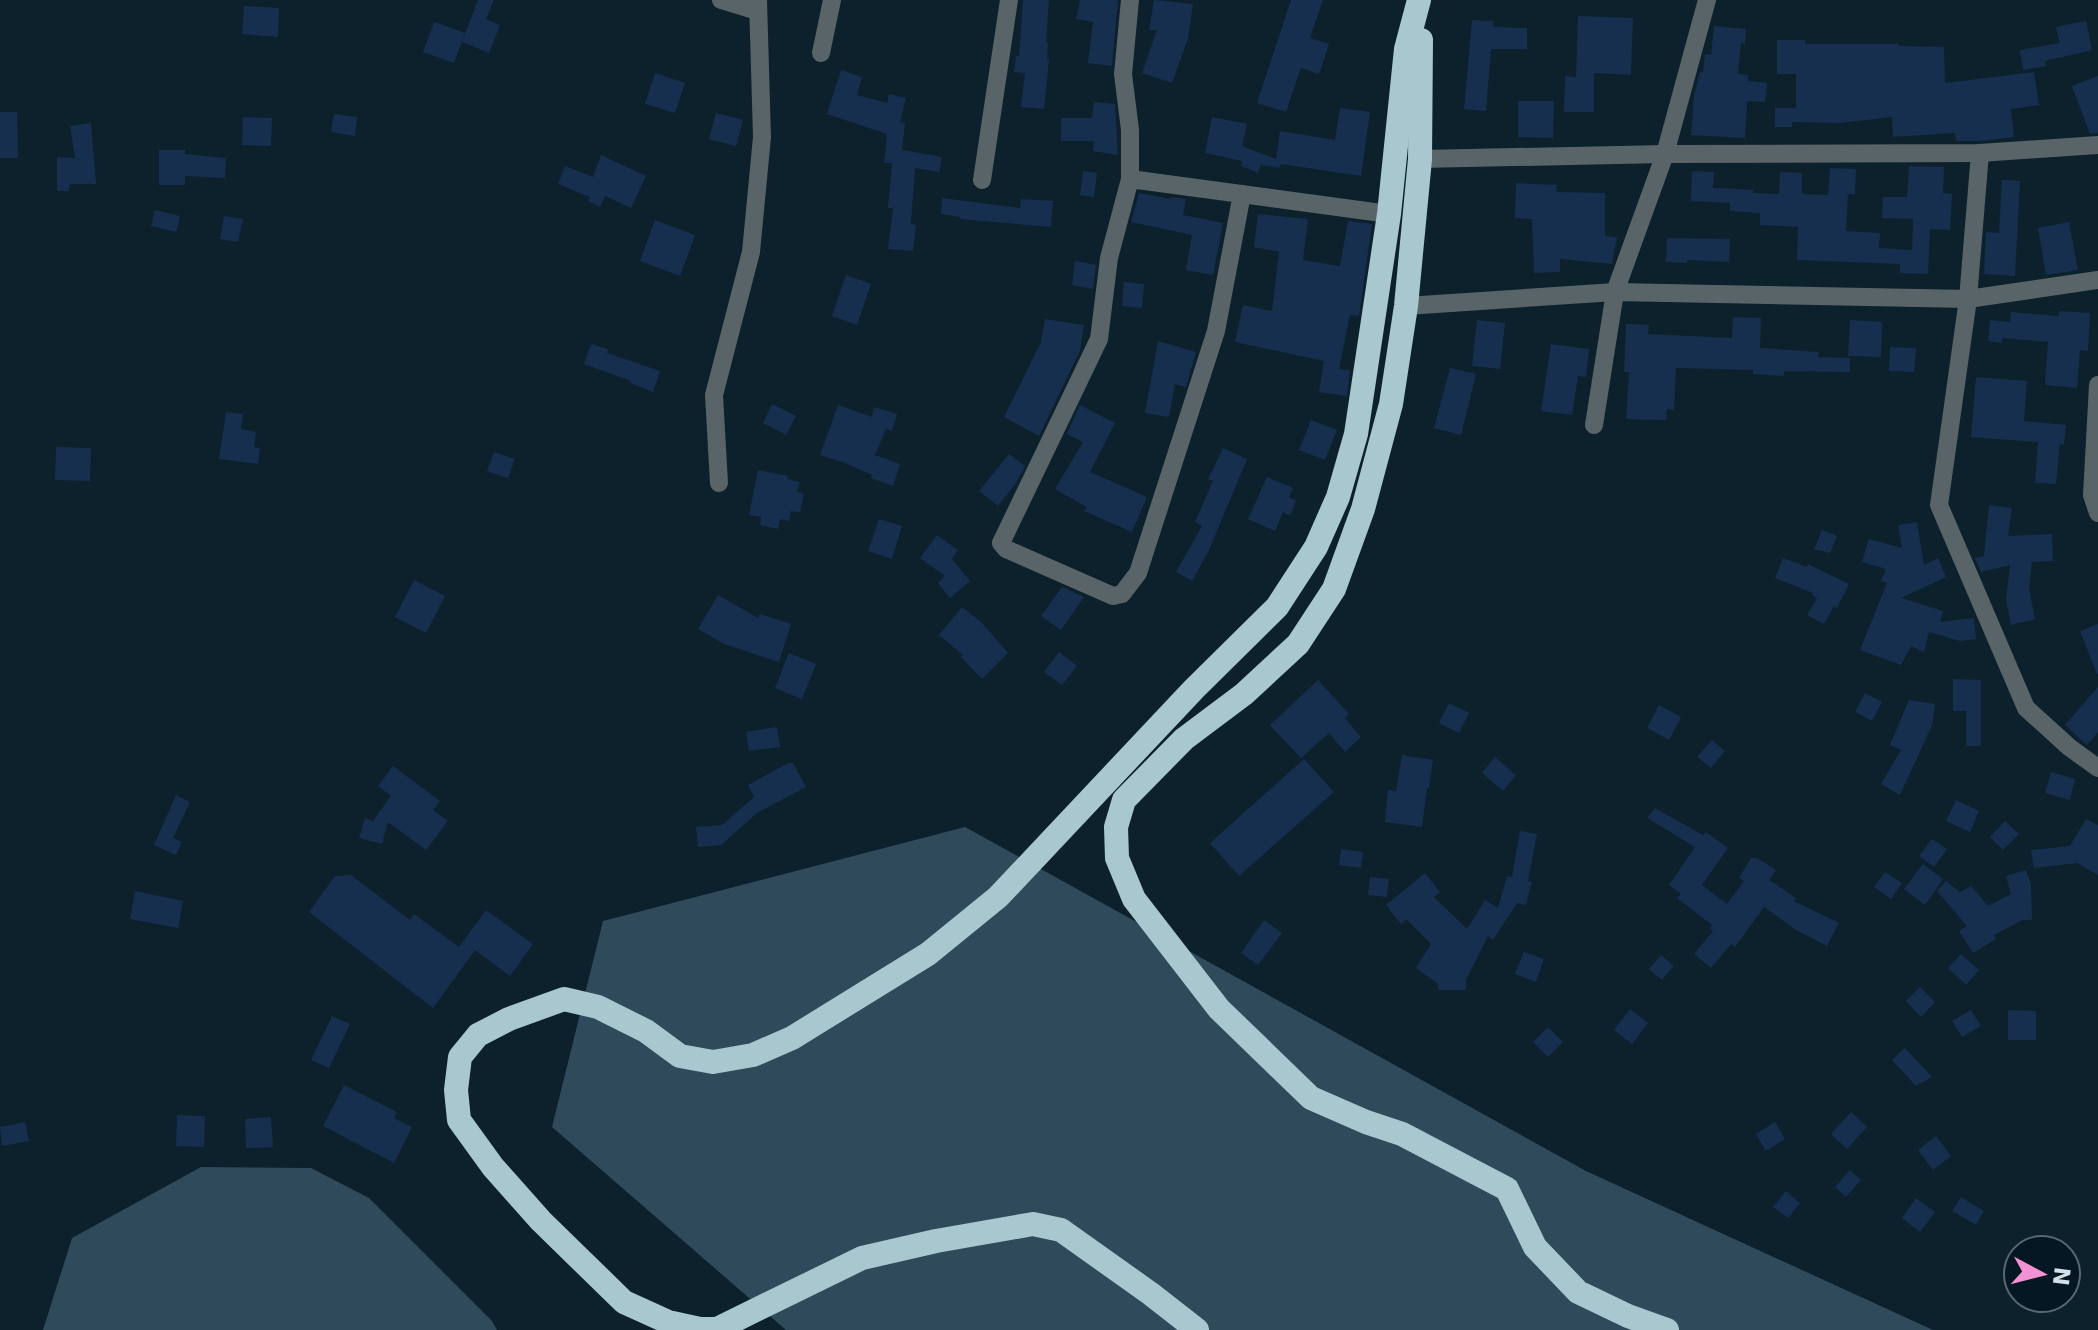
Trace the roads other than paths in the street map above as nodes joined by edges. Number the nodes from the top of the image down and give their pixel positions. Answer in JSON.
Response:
{"nodes":[{"id":1,"x":721,"y":0,"type":"edge"},
{"id":2,"x":832,"y":0,"type":"edge"},
{"id":3,"x":1009,"y":0,"type":"edge"},
{"id":4,"x":1130,"y":0,"type":"edge"},
{"id":5,"x":1420,"y":0,"type":"edge"},
{"id":6,"x":1707,"y":0,"type":"edge"},
{"id":7,"x":757,"y":6,"type":"edge"},
{"id":8,"x":821,"y":53,"type":"dead end"},
{"id":9,"x":2098,"y":145,"type":"edge"},
{"id":10,"x":1980,"y":153,"type":"junction"},
{"id":11,"x":1665,"y":154,"type":"junction"},
{"id":12,"x":1420,"y":159,"type":"junction"},
{"id":13,"x":1130,"y":179,"type":"junction"},
{"id":14,"x":982,"y":180,"type":"dead end"},
{"id":15,"x":1242,"y":194,"type":"junction"},
{"id":16,"x":1389,"y":214,"type":"junction"},
{"id":17,"x":2098,"y":280,"type":"edge"},
{"id":18,"x":1615,"y":292,"type":"junction"},
{"id":19,"x":1968,"y":299,"type":"junction"},
{"id":20,"x":1406,"y":306,"type":"junction"},
{"id":21,"x":2098,"y":385,"type":"edge"},
{"id":22,"x":1594,"y":425,"type":"dead end"},
{"id":23,"x":719,"y":483,"type":"dead end"},
{"id":24,"x":2098,"y":513,"type":"edge"},
{"id":25,"x":2098,"y":768,"type":"edge"},
{"id":26,"x":1197,"y":1330,"type":"edge"},
{"id":27,"x":1667,"y":1330,"type":"edge"}],
"edges":[{"from":1,"to":7,"type":"street"},
{"from":2,"to":8,"type":"street"},
{"from":3,"to":14,"type":"street"},
{"from":4,"to":13,"type":"street"},
{"from":5,"to":12,"type":"highway"},
{"from":5,"to":16,"type":"highway"},
{"from":6,"to":11,"type":"street"},
{"from":7,"to":23,"type":"street"},
{"from":9,"to":10,"type":"street"},
{"from":10,"to":11,"type":"street"},
{"from":10,"to":19,"type":"street"},
{"from":11,"to":12,"type":"street"},
{"from":11,"to":18,"type":"street"},
{"from":12,"to":20,"type":"highway"},
{"from":13,"to":15,"type":"street"},
{"from":13,"to":15,"type":"street"},
{"from":15,"to":16,"type":"street"},
{"from":16,"to":26,"type":"highway"},
{"from":17,"to":19,"type":"street"},
{"from":18,"to":19,"type":"street"},
{"from":18,"to":20,"type":"street"},
{"from":18,"to":22,"type":"street"},
{"from":19,"to":25,"type":"street"},
{"from":20,"to":27,"type":"highway"},
{"from":21,"to":24,"type":"street"}]}
